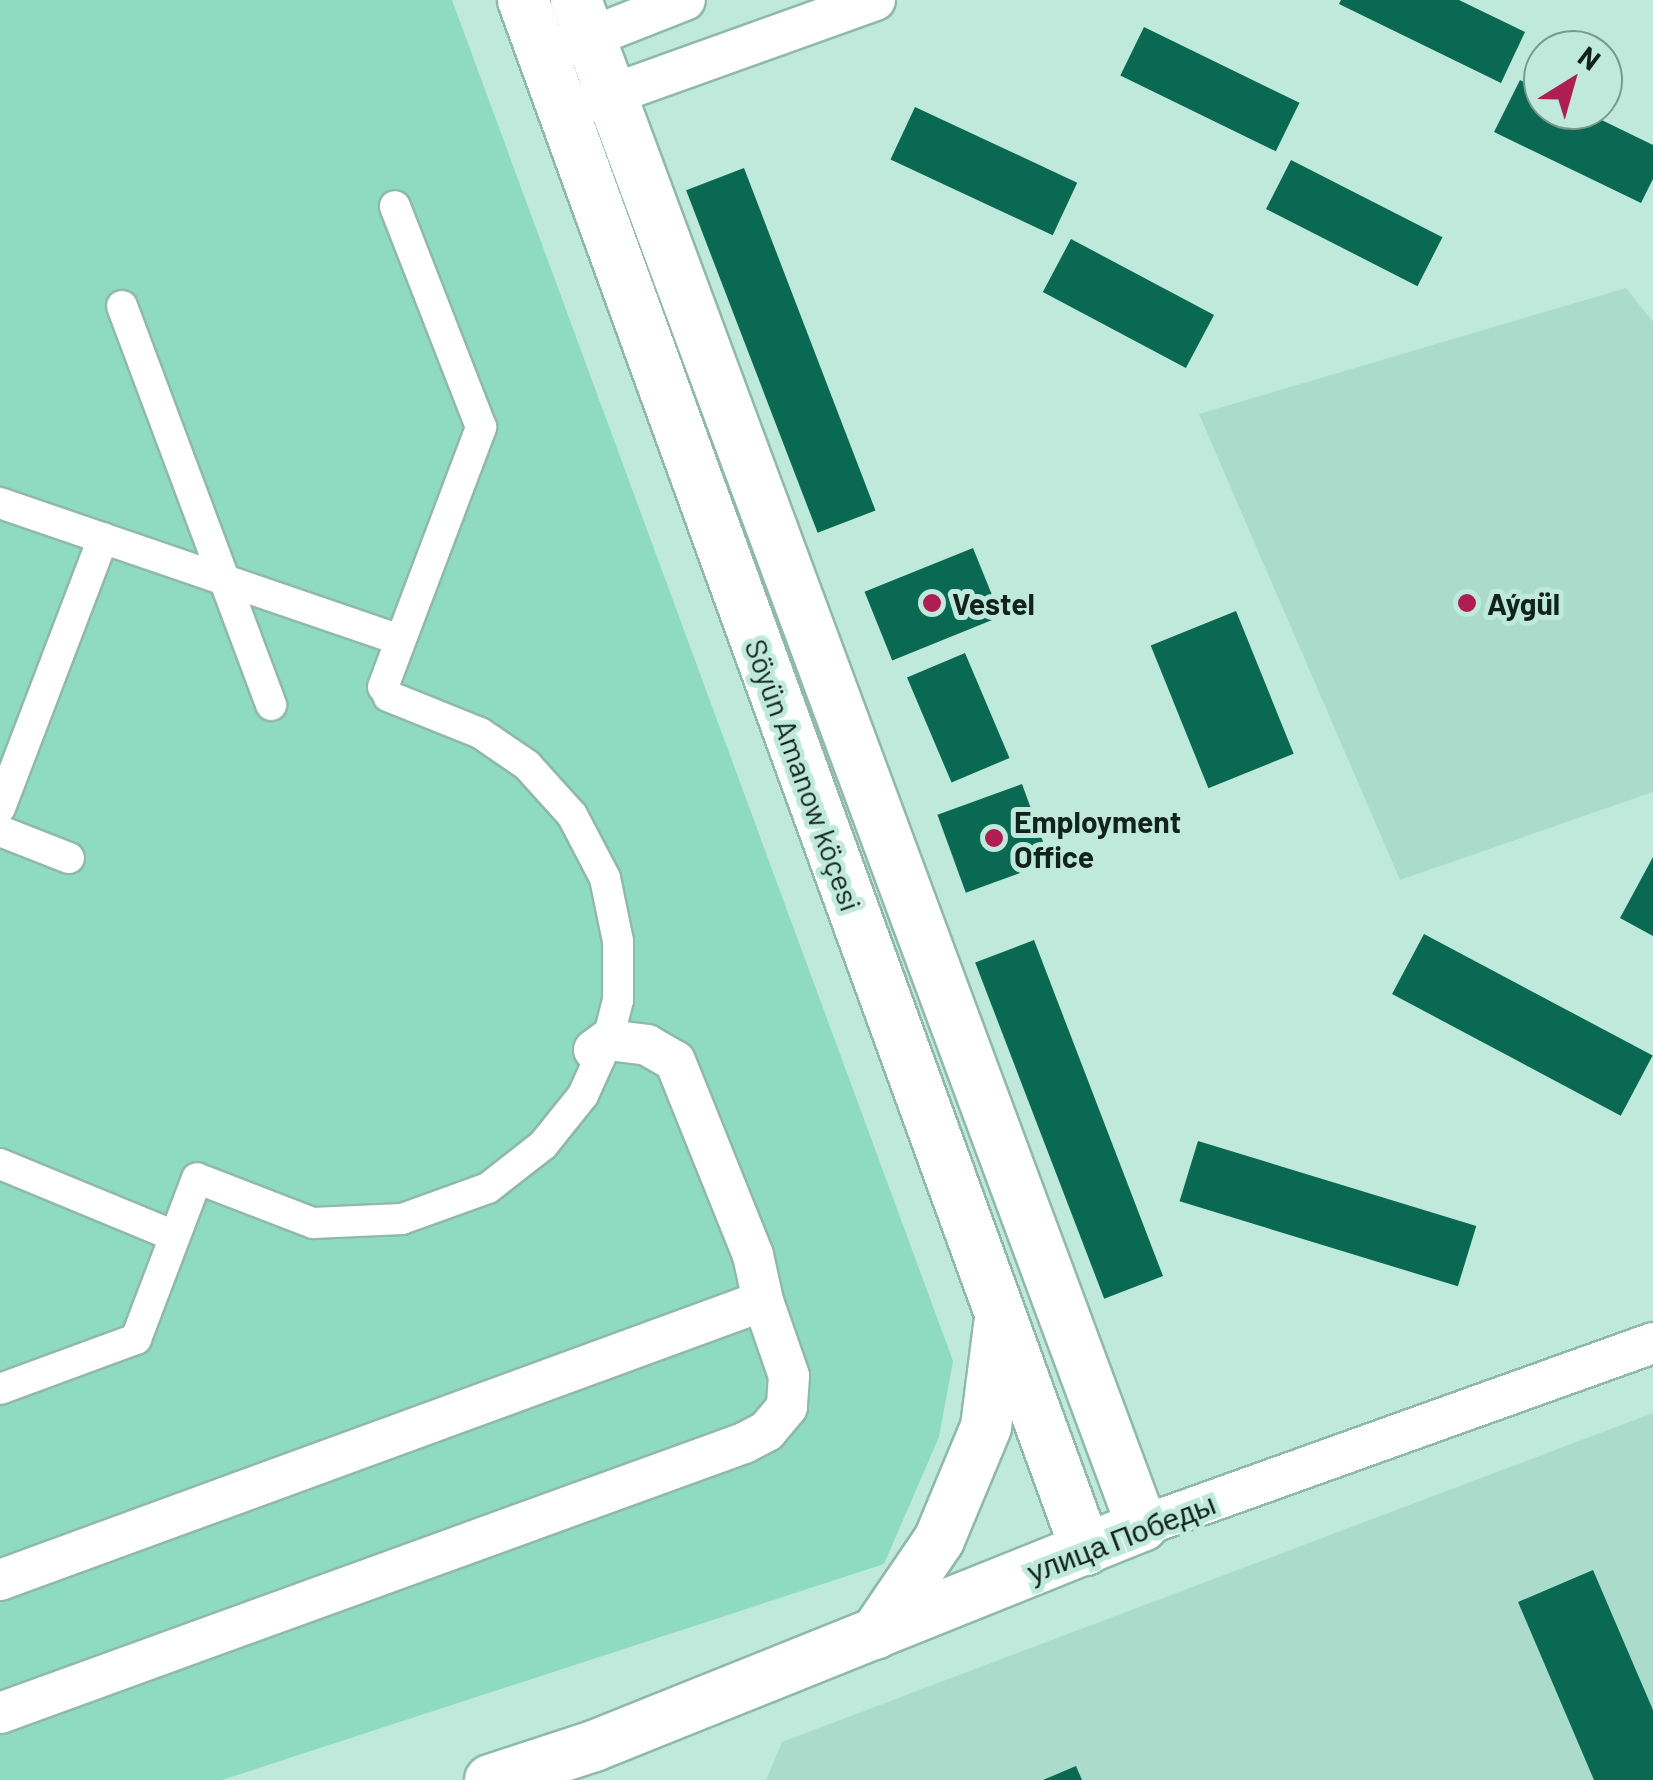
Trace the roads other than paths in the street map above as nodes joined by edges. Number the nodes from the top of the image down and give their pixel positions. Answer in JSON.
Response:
{"nodes":[{"id":1,"x":523,"y":0,"type":"edge"},
{"id":2,"x":685,"y":0,"type":"edge"},
{"id":3,"x":876,"y":0,"type":"edge"},
{"id":4,"x":583,"y":19,"type":"edge"},
{"id":5,"x":542,"y":55,"type":"junction"},
{"id":6,"x":609,"y":95,"type":"junction"},
{"id":7,"x":562,"y":112,"type":"junction"},
{"id":8,"x":394,"y":206,"type":"dead end"},
{"id":9,"x":122,"y":306,"type":"dead end"},
{"id":10,"x":0,"y":503,"type":"edge"},
{"id":11,"x":103,"y":538,"type":"junction"},
{"id":12,"x":224,"y":580,"type":"junction"},
{"id":13,"x":400,"y":640,"type":"junction"},
{"id":14,"x":271,"y":705,"type":"dead end"},
{"id":15,"x":0,"y":808,"type":"edge"},
{"id":16,"x":0,"y":831,"type":"edge"},
{"id":17,"x":69,"y":858,"type":"dead end"},
{"id":18,"x":601,"y":1045,"type":"junction"},
{"id":19,"x":0,"y":1164,"type":"edge"},
{"id":20,"x":175,"y":1236,"type":"junction"},
{"id":21,"x":762,"y":1301,"type":"junction"},
{"id":22,"x":1000,"y":1316,"type":"junction"},
{"id":23,"x":1653,"y":1343,"type":"edge"},
{"id":24,"x":0,"y":1389,"type":"edge"},
{"id":25,"x":1142,"y":1526,"type":"junction"},
{"id":26,"x":1086,"y":1550,"type":"junction"},
{"id":27,"x":0,"y":1580,"type":"edge"},
{"id":28,"x":875,"y":1634,"type":"junction"},
{"id":29,"x":0,"y":1713,"type":"edge"},
{"id":30,"x":579,"y":1763,"type":"edge"},
{"id":31,"x":490,"y":1780,"type":"edge"}],
"edges":[{"from":1,"to":5,"type":"street","name":"Söyün Amanow köçesi"},
{"from":2,"to":4,"type":"street"},
{"from":3,"to":6,"type":"street"},
{"from":4,"to":5,"type":"street"},
{"from":4,"to":6,"type":"street","name":"Söyün Amanow köçesi"},
{"from":5,"to":7,"type":"street","name":"Söyün Amanow köçesi"},
{"from":6,"to":7,"type":"street"},
{"from":6,"to":25,"type":"street","name":"Söyün Amanow köçesi"},
{"from":7,"to":22,"type":"street","name":"Söyün Amanow köçesi"},
{"from":8,"to":13,"type":"street"},
{"from":9,"to":12,"type":"street"},
{"from":10,"to":11,"type":"street"},
{"from":11,"to":12,"type":"street"},
{"from":11,"to":15,"type":"street"},
{"from":12,"to":13,"type":"street"},
{"from":12,"to":14,"type":"street"},
{"from":13,"to":18,"type":"street"},
{"from":16,"to":17,"type":"street"},
{"from":18,"to":20,"type":"street"},
{"from":18,"to":21,"type":"street"},
{"from":19,"to":20,"type":"street"},
{"from":20,"to":24,"type":"street"},
{"from":21,"to":27,"type":"street"},
{"from":21,"to":29,"type":"street"},
{"from":22,"to":26,"type":"street","name":"Söyün Amanow köçesi"},
{"from":22,"to":28,"type":"street"},
{"from":23,"to":25,"type":"street","name":"улица Победы"},
{"from":25,"to":26,"type":"street","name":"улица Победы"},
{"from":26,"to":28,"type":"street","name":"улица Победы"},
{"from":28,"to":30,"type":"street","name":"улица Победы"},
{"from":30,"to":31,"type":"street","name":"улица Победы"}]}
